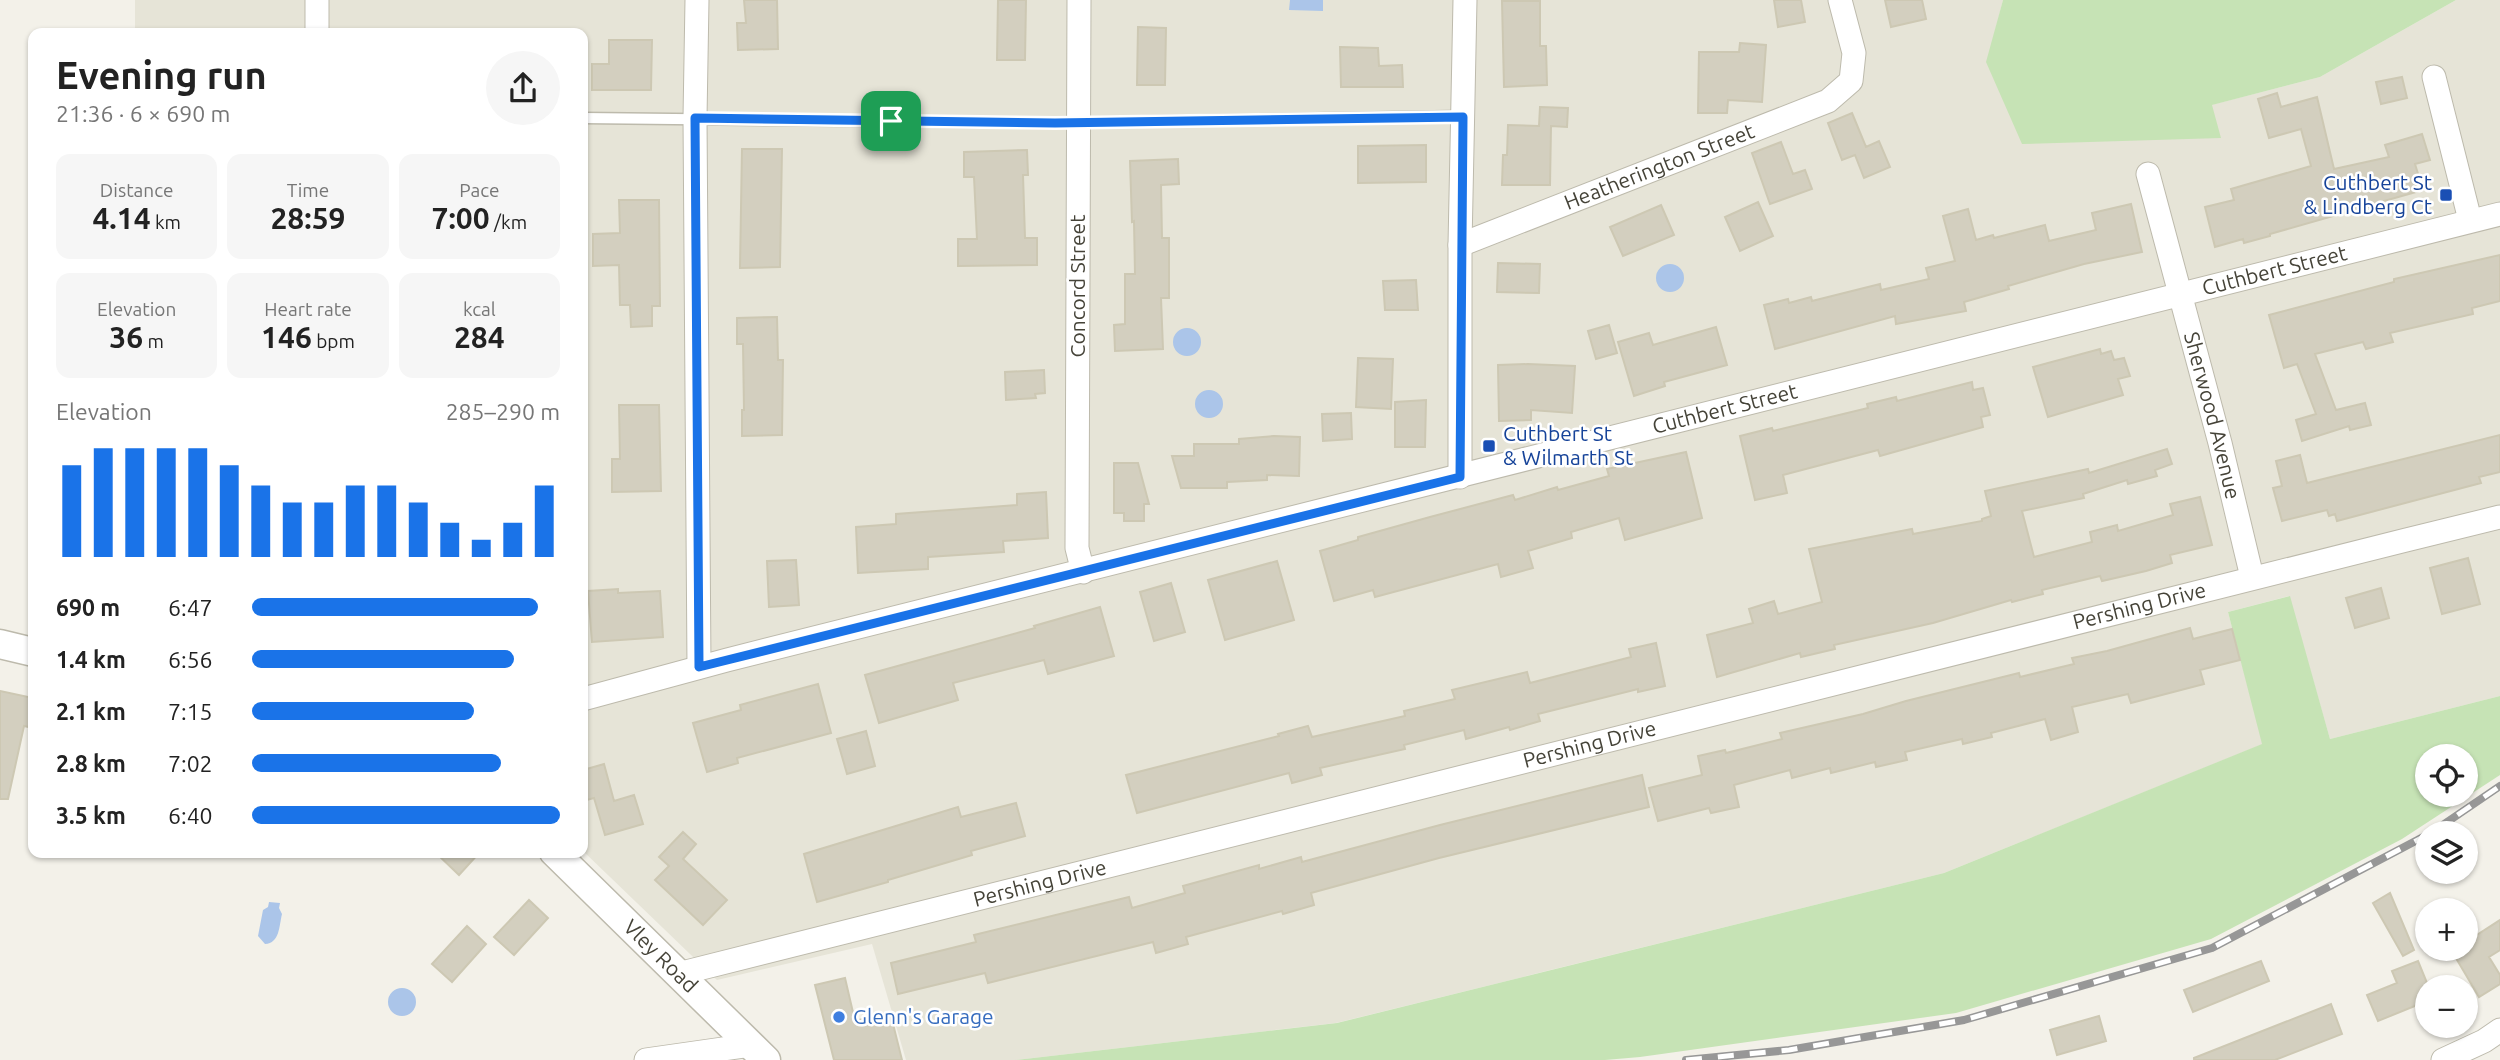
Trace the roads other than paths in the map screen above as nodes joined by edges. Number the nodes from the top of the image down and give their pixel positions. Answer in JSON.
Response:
{"nodes":[{"id":1,"x":317,"y":0,"type":"edge"},
{"id":2,"x":697,"y":0,"type":"edge"},
{"id":3,"x":1079,"y":0,"type":"edge"},
{"id":4,"x":1465,"y":0,"type":"edge"},
{"id":5,"x":1840,"y":0,"type":"edge"},
{"id":6,"x":317,"y":28,"type":"edge"},
{"id":7,"x":2434,"y":77,"type":"dead end"},
{"id":8,"x":1463,"y":117,"type":"junction"},
{"id":9,"x":588,"y":118,"type":"edge"},
{"id":10,"x":695,"y":118,"type":"junction"},
{"id":11,"x":1079,"y":123,"type":"junction"},
{"id":12,"x":2148,"y":174,"type":"dead end"},
{"id":13,"x":2500,"y":214,"type":"edge"},
{"id":14,"x":2470,"y":220,"type":"junction"},
{"id":15,"x":1461,"y":246,"type":"junction"},
{"id":16,"x":2181,"y":295,"type":"junction"},
{"id":17,"x":1460,"y":477,"type":"junction"},
{"id":18,"x":2500,"y":517,"type":"edge"},
{"id":19,"x":1083,"y":572,"type":"junction"},
{"id":20,"x":2252,"y":578,"type":"junction"},
{"id":21,"x":0,"y":645,"type":"edge"},
{"id":22,"x":28,"y":651,"type":"edge"},
{"id":23,"x":699,"y":667,"type":"junction"},
{"id":24,"x":588,"y":698,"type":"edge"},
{"id":25,"x":560,"y":858,"type":"edge"},
{"id":26,"x":678,"y":974,"type":"junction"},
{"id":27,"x":2500,"y":1030,"type":"edge"},
{"id":28,"x":759,"y":1052,"type":"edge"},
{"id":29,"x":646,"y":1060,"type":"edge"},
{"id":30,"x":2443,"y":1060,"type":"edge"}],
"edges":[{"from":1,"to":6,"type":"street"},
{"from":2,"to":10,"type":"street"},
{"from":3,"to":11,"type":"street","name":"Concord Street"},
{"from":4,"to":8,"type":"street"},
{"from":5,"to":15,"type":"street","name":"Heatherington Street"},
{"from":7,"to":14,"type":"street"},
{"from":8,"to":11,"type":"lane"},
{"from":8,"to":15,"type":"street"},
{"from":9,"to":10,"type":"lane"},
{"from":10,"to":11,"type":"lane"},
{"from":10,"to":23,"type":"street"},
{"from":11,"to":19,"type":"street","name":"Concord Street"},
{"from":12,"to":16,"type":"street","name":"Sherwood Avenue"},
{"from":13,"to":14,"type":"street","name":"Cuthbert Street"},
{"from":14,"to":16,"type":"street","name":"Cuthbert Street"},
{"from":15,"to":17,"type":"street"},
{"from":16,"to":17,"type":"street","name":"Cuthbert Street"},
{"from":16,"to":20,"type":"street","name":"Sherwood Avenue"},
{"from":17,"to":19,"type":"street","name":"Cuthbert Street"},
{"from":18,"to":20,"type":"street","name":"Pershing Drive"},
{"from":19,"to":23,"type":"street","name":"Cuthbert Street"},
{"from":20,"to":26,"type":"street","name":"Pershing Drive"},
{"from":21,"to":22,"type":"street"},
{"from":23,"to":24,"type":"street","name":"Cuthbert Street"},
{"from":25,"to":26,"type":"street","name":"Vley Road"},
{"from":26,"to":28,"type":"street","name":"Vley Road"},
{"from":27,"to":30,"type":"street"},
{"from":28,"to":29,"type":"street"}]}
